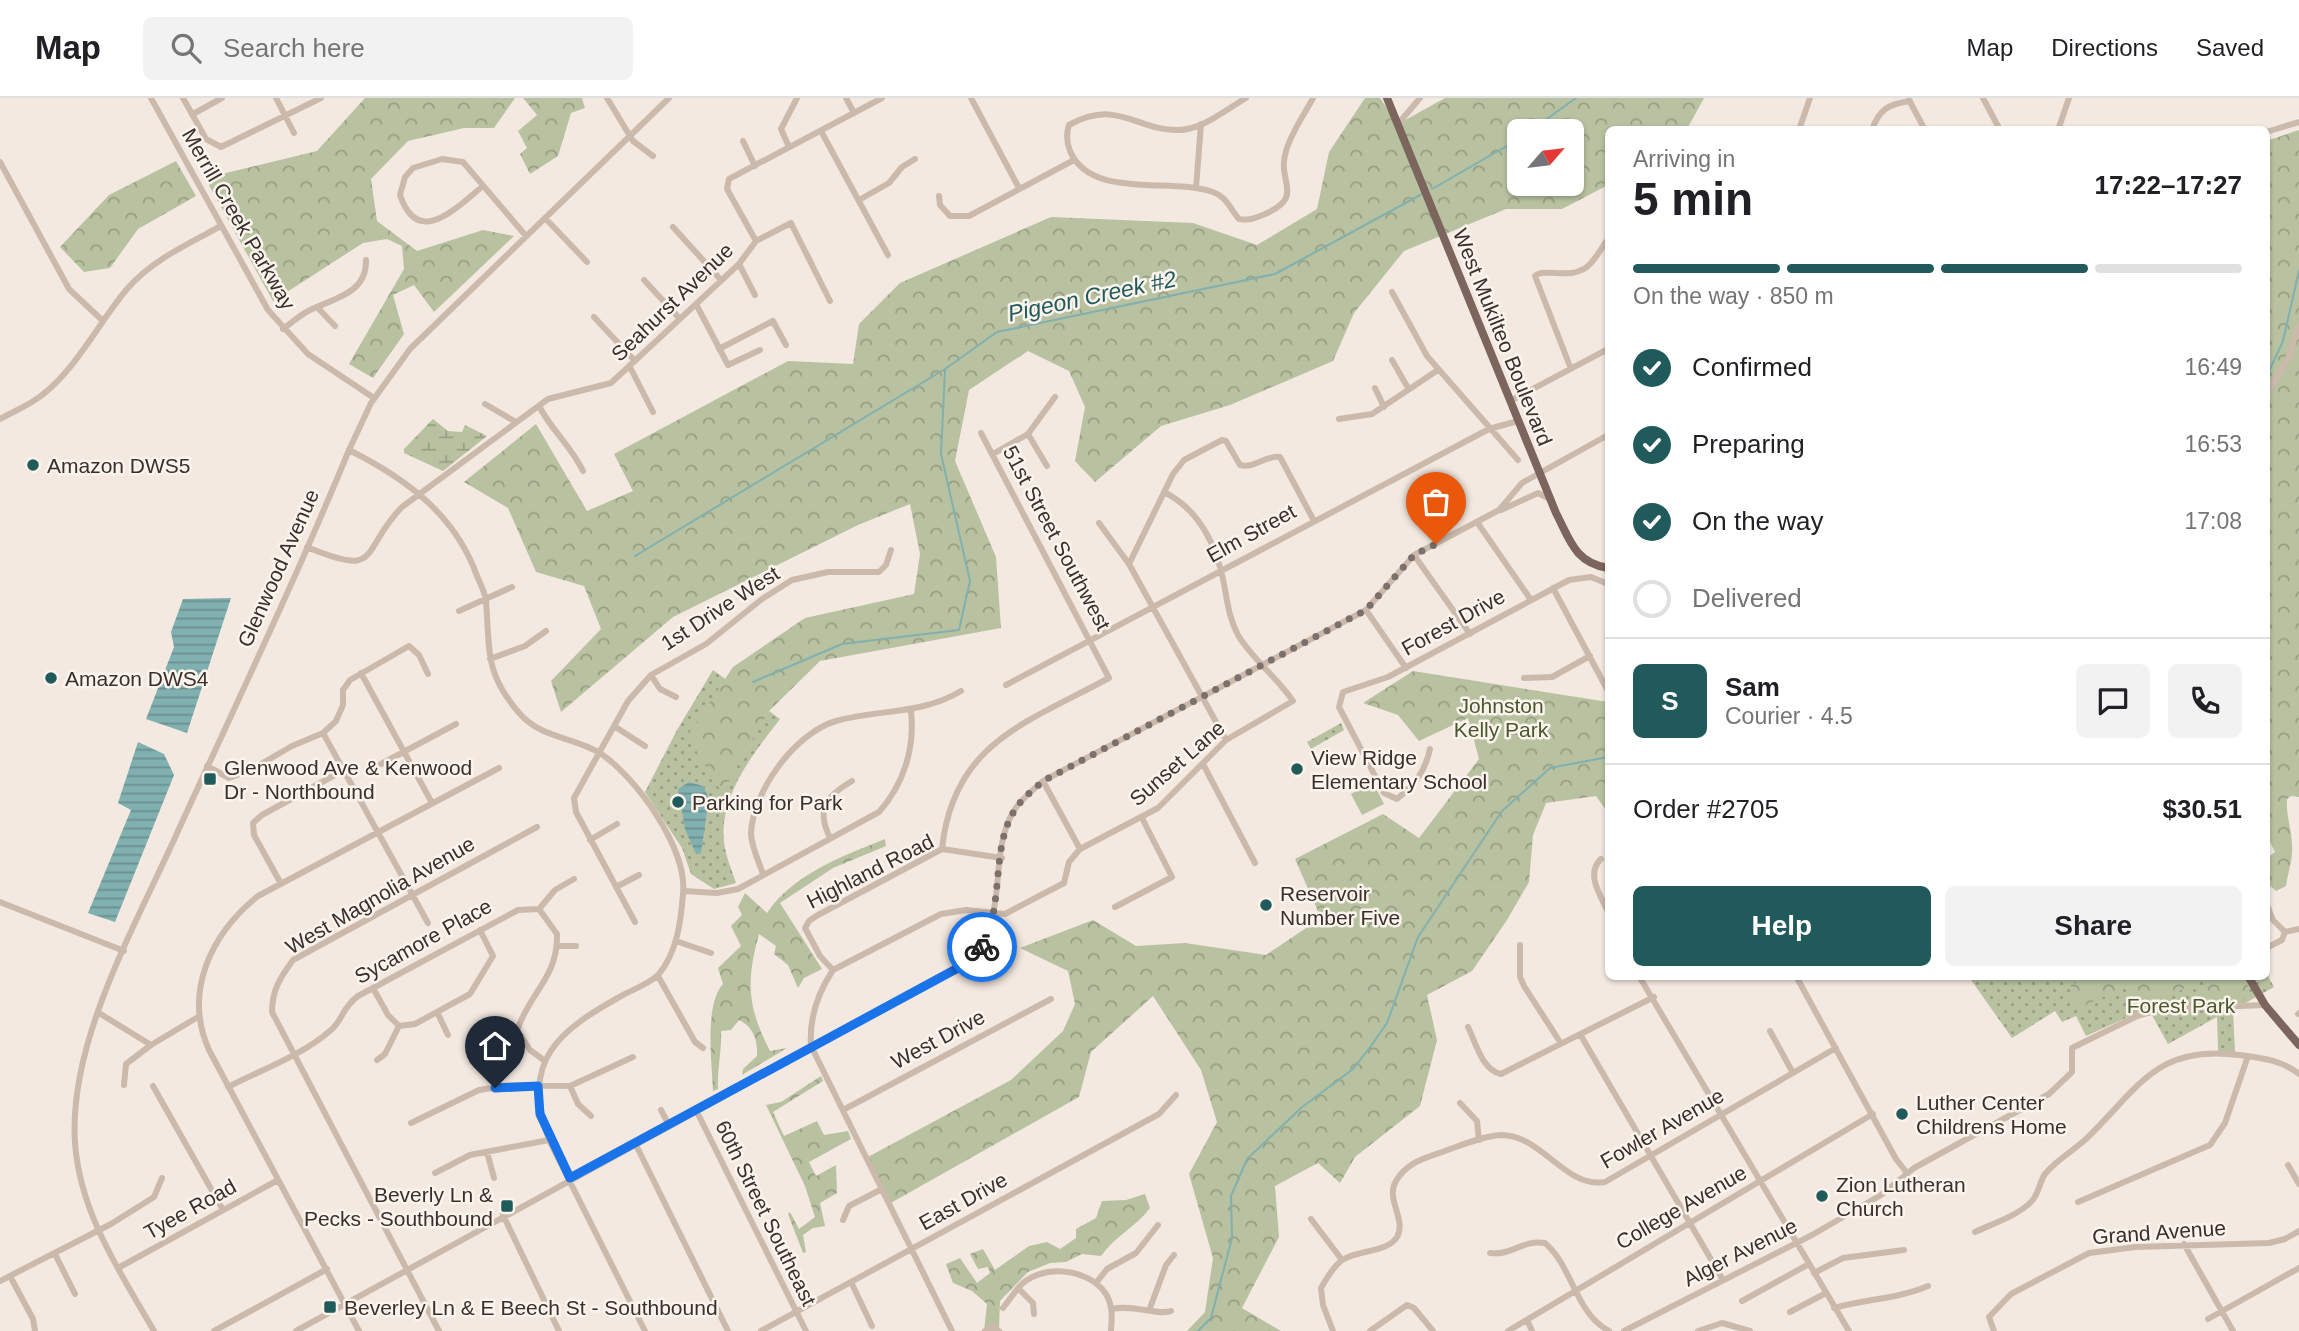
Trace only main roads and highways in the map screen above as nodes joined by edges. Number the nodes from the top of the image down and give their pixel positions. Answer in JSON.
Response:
{"nodes":[{"id":1,"x":1387,"y":98,"type":"edge"},
{"id":2,"x":1605,"y":566,"type":"edge"},
{"id":3,"x":2250,"y":980,"type":"edge"},
{"id":4,"x":2299,"y":1045,"type":"edge"}],
"edges":[{"from":1,"to":2,"type":"main road","name":"West Mukilteo Boulevard"},
{"from":3,"to":4,"type":"main road"}]}
